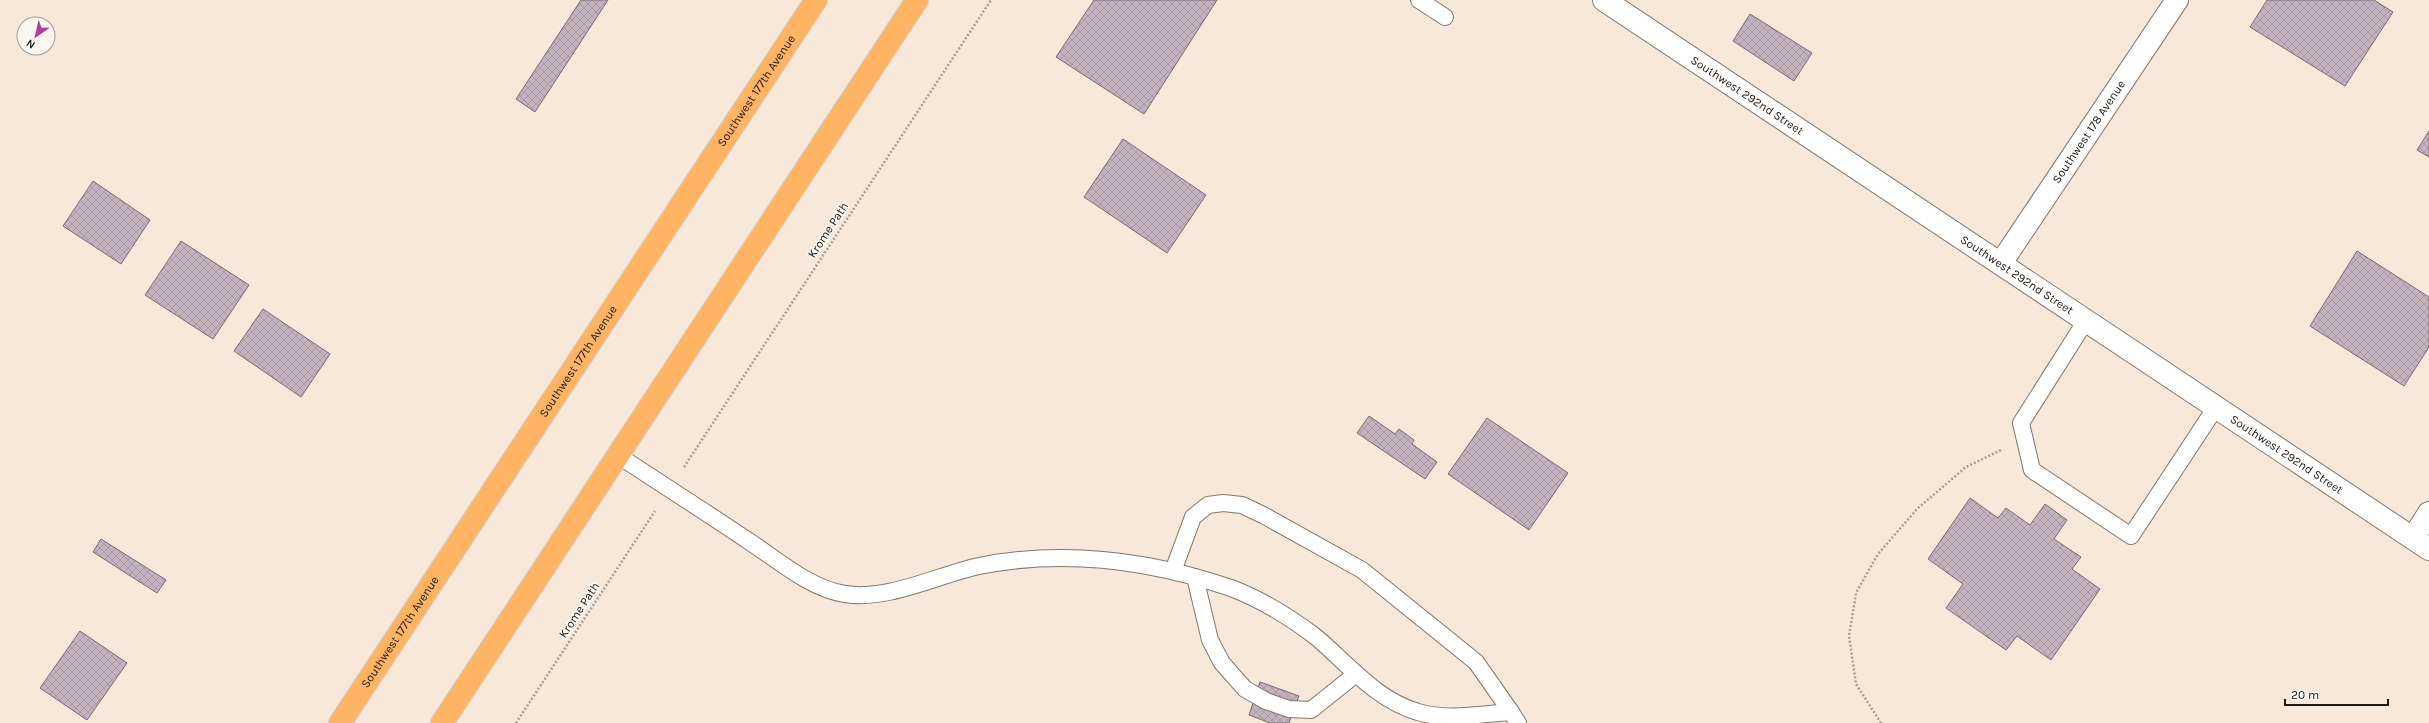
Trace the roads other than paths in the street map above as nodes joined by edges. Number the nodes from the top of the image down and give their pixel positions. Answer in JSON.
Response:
{"nodes":[{"id":1,"x":816,"y":0,"type":"edge"},
{"id":2,"x":918,"y":0,"type":"edge"},
{"id":3,"x":1419,"y":0,"type":"edge"},
{"id":4,"x":1604,"y":0,"type":"edge"},
{"id":5,"x":2177,"y":0,"type":"edge"},
{"id":6,"x":1445,"y":17,"type":"dead end"},
{"id":7,"x":2001,"y":263,"type":"junction"},
{"id":8,"x":2085,"y":322,"type":"junction"},
{"id":9,"x":2216,"y":407,"type":"junction"},
{"id":10,"x":619,"y":456,"type":"junction"},
{"id":11,"x":2429,"y":513,"type":"edge"},
{"id":12,"x":2421,"y":544,"type":"edge"},
{"id":13,"x":1173,"y":571,"type":"junction"},
{"id":14,"x":1195,"y":577,"type":"junction"},
{"id":15,"x":1356,"y":674,"type":"junction"},
{"id":16,"x":1514,"y":718,"type":"edge"},
{"id":17,"x":340,"y":723,"type":"edge"},
{"id":18,"x":442,"y":723,"type":"edge"}],
"edges":[{"from":1,"to":17,"type":"highway","name":"Southwest 177th Avenue"},
{"from":2,"to":10,"type":"highway"},
{"from":3,"to":6,"type":"lane"},
{"from":4,"to":7,"type":"street","name":"Southwest 292nd Street"},
{"from":5,"to":7,"type":"street","name":"Southwest 178 Avenue"},
{"from":7,"to":8,"type":"street","name":"Southwest 292nd Street"},
{"from":8,"to":9,"type":"street","name":"Southwest 292nd Street"},
{"from":8,"to":9,"type":"lane"},
{"from":9,"to":12,"type":"street","name":"Southwest 292nd Street"},
{"from":10,"to":13,"type":"lane"},
{"from":10,"to":18,"type":"highway"},
{"from":11,"to":12,"type":"street"},
{"from":13,"to":14,"type":"lane"},
{"from":13,"to":16,"type":"lane"},
{"from":14,"to":15,"type":"lane"},
{"from":14,"to":15,"type":"lane"},
{"from":15,"to":16,"type":"lane"}]}
